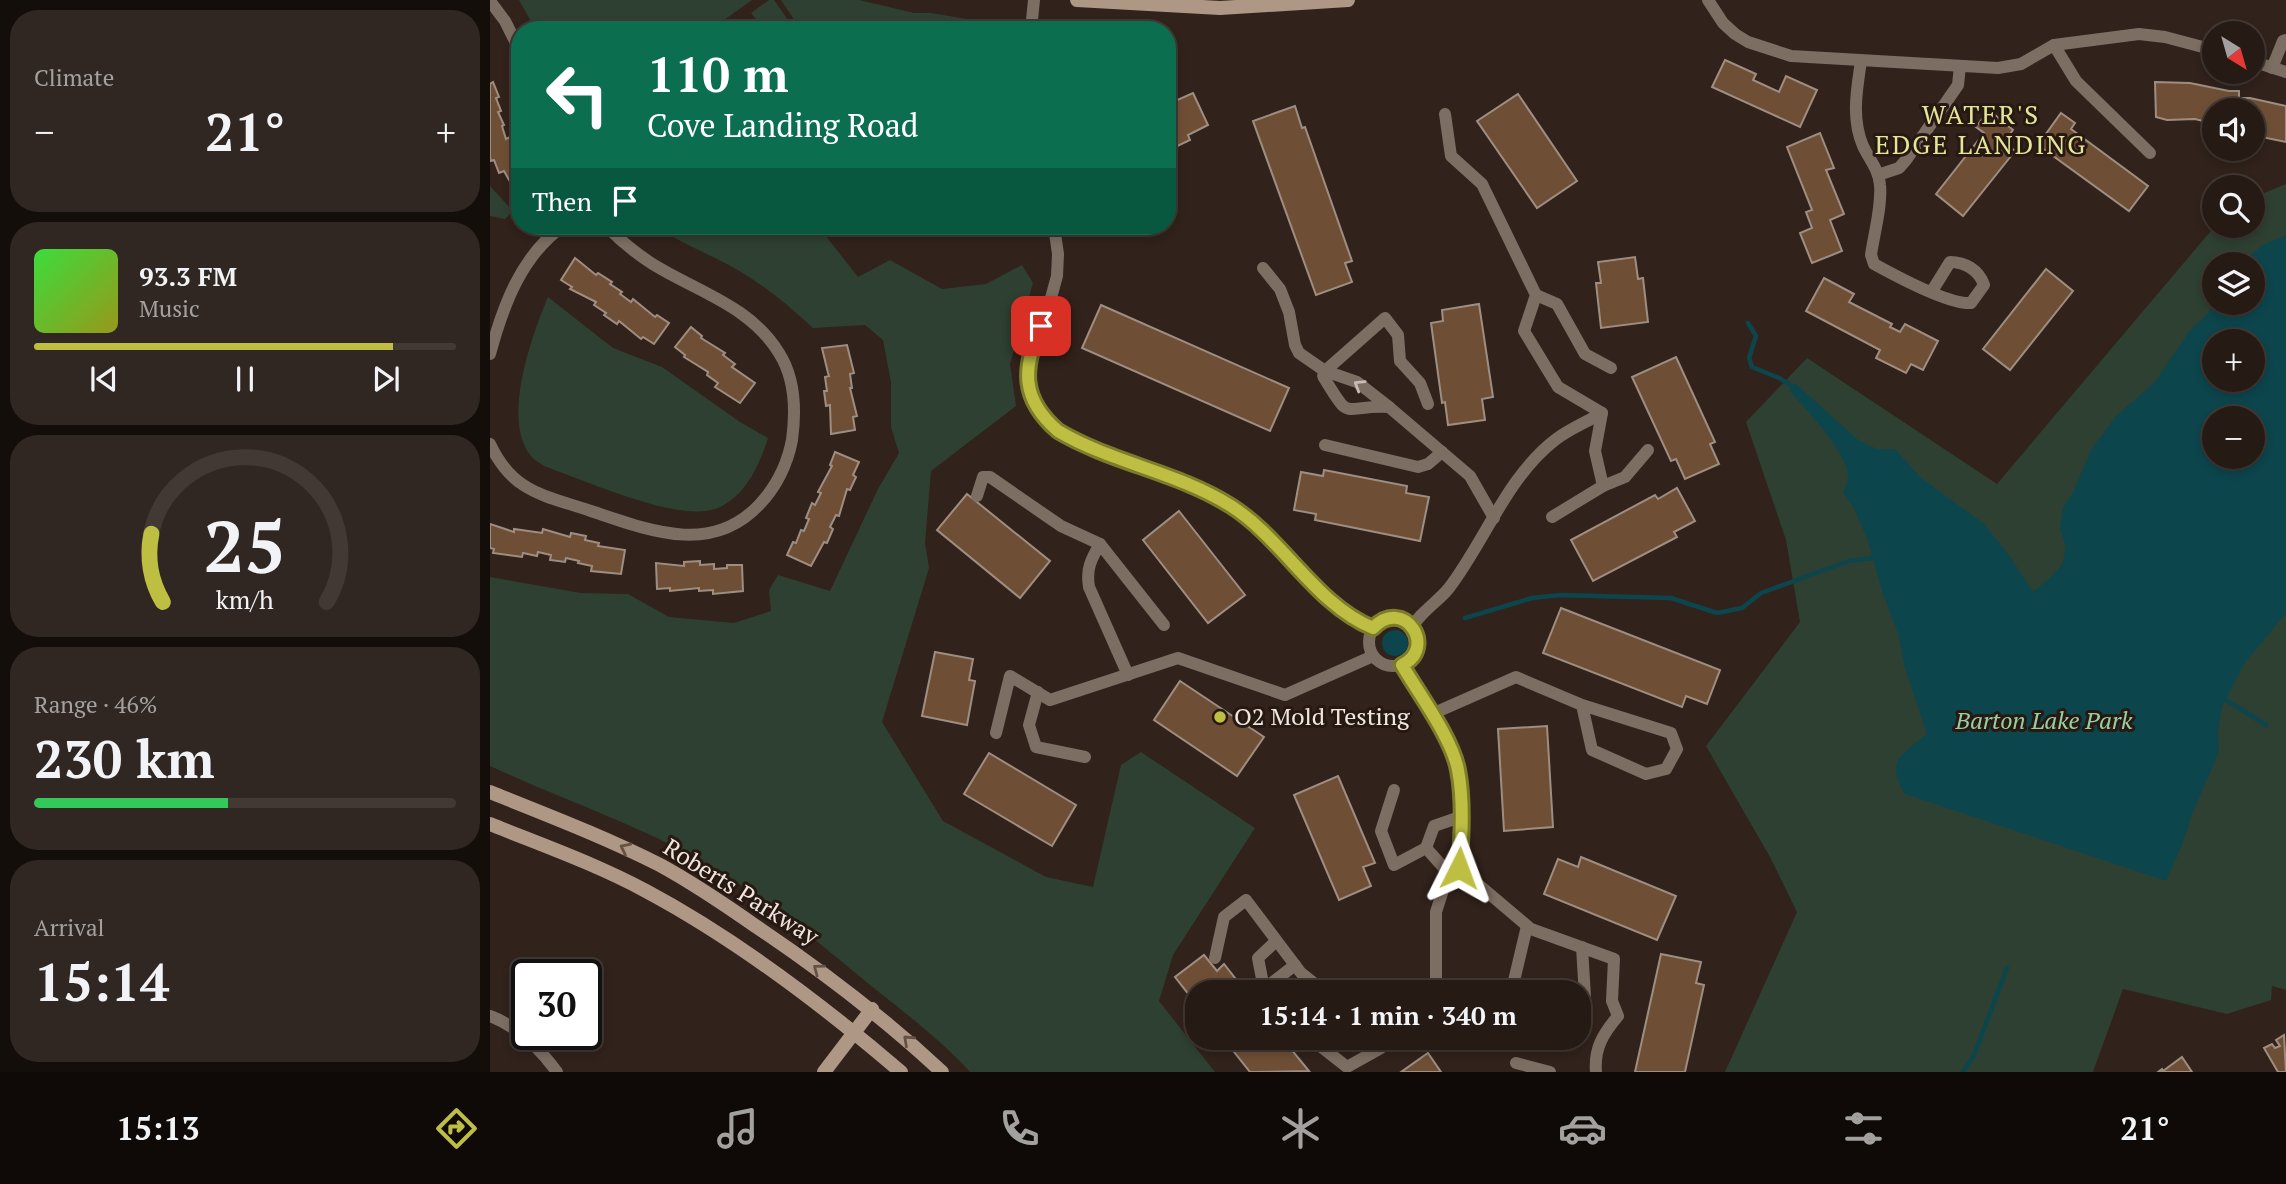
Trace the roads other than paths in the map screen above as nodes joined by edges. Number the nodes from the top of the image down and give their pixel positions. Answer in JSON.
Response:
{"nodes":[{"id":1,"x":1034,"y":0,"type":"edge"},
{"id":2,"x":1077,"y":0,"type":"edge"},
{"id":3,"x":1349,"y":0,"type":"edge"},
{"id":4,"x":1709,"y":0,"type":"edge"},
{"id":5,"x":490,"y":1,"type":"edge"},
{"id":6,"x":1032,"y":21,"type":"edge"},
{"id":7,"x":511,"y":32,"type":"edge"},
{"id":8,"x":2286,"y":40,"type":"edge"},
{"id":9,"x":2054,"y":45,"type":"junction"},
{"id":10,"x":2202,"y":47,"type":"edge"},
{"id":11,"x":1861,"y":61,"type":"junction"},
{"id":12,"x":2265,"y":65,"type":"edge"},
{"id":13,"x":1961,"y":66,"type":"junction"},
{"id":14,"x":2273,"y":68,"type":"junction"},
{"id":15,"x":2286,"y":72,"type":"edge"},
{"id":16,"x":1445,"y":114,"type":"dead end"},
{"id":17,"x":2150,"y":153,"type":"dead end"},
{"id":18,"x":1878,"y":175,"type":"junction"},
{"id":19,"x":551,"y":235,"type":"edge"},
{"id":20,"x":615,"y":235,"type":"edge"},
{"id":21,"x":1055,"y":235,"type":"edge"},
{"id":22,"x":1263,"y":268,"type":"dead end"},
{"id":23,"x":1932,"y":291,"type":"dead end"},
{"id":24,"x":1536,"y":295,"type":"junction"},
{"id":25,"x":490,"y":354,"type":"edge"},
{"id":26,"x":1611,"y":368,"type":"dead end"},
{"id":27,"x":1325,"y":371,"type":"junction"},
{"id":28,"x":1428,"y":404,"type":"dead end"},
{"id":29,"x":1389,"y":407,"type":"junction"},
{"id":30,"x":1602,"y":413,"type":"junction"},
{"id":31,"x":490,"y":444,"type":"edge"},
{"id":32,"x":1325,"y":445,"type":"dead end"},
{"id":33,"x":1648,"y":450,"type":"dead end"},
{"id":34,"x":1442,"y":452,"type":"junction"},
{"id":35,"x":1603,"y":486,"type":"junction"},
{"id":36,"x":977,"y":496,"type":"dead end"},
{"id":37,"x":1552,"y":517,"type":"dead end"},
{"id":38,"x":1494,"y":518,"type":"junction"},
{"id":39,"x":1100,"y":544,"type":"junction"},
{"id":40,"x":1164,"y":625,"type":"dead end"},
{"id":41,"x":1413,"y":627,"type":"junction"},
{"id":42,"x":1373,"y":628,"type":"junction"},
{"id":43,"x":1373,"y":656,"type":"junction"},
{"id":44,"x":1402,"y":665,"type":"junction"},
{"id":45,"x":1128,"y":674,"type":"junction"},
{"id":46,"x":1038,"y":692,"type":"junction"},
{"id":47,"x":1582,"y":705,"type":"junction"},
{"id":48,"x":1432,"y":714,"type":"junction"},
{"id":49,"x":996,"y":733,"type":"dead end"},
{"id":50,"x":1085,"y":757,"type":"dead end"},
{"id":51,"x":1394,"y":790,"type":"dead end"},
{"id":52,"x":490,"y":792,"type":"edge"},
{"id":53,"x":1460,"y":817,"type":"junction"},
{"id":54,"x":490,"y":824,"type":"edge"},
{"id":55,"x":1426,"y":848,"type":"junction"},
{"id":56,"x":1455,"y":872,"type":"junction"},
{"id":57,"x":1527,"y":926,"type":"junction"},
{"id":58,"x":1276,"y":942,"type":"junction"},
{"id":59,"x":1582,"y":947,"type":"junction"},
{"id":60,"x":1215,"y":958,"type":"dead end"},
{"id":61,"x":1295,"y":965,"type":"junction"},
{"id":62,"x":1263,"y":980,"type":"edge"},
{"id":63,"x":1278,"y":980,"type":"edge"},
{"id":64,"x":1312,"y":980,"type":"edge"},
{"id":65,"x":1436,"y":980,"type":"edge"},
{"id":66,"x":1514,"y":980,"type":"edge"},
{"id":67,"x":1584,"y":980,"type":"edge"},
{"id":68,"x":872,"y":1009,"type":"junction"},
{"id":69,"x":490,"y":1016,"type":"edge"},
{"id":70,"x":855,"y":1033,"type":"junction"},
{"id":71,"x":1325,"y":1050,"type":"edge"},
{"id":72,"x":1378,"y":1050,"type":"edge"},
{"id":73,"x":1516,"y":1063,"type":"dead end"},
{"id":74,"x":557,"y":1072,"type":"edge"},
{"id":75,"x":824,"y":1072,"type":"edge"},
{"id":76,"x":901,"y":1072,"type":"edge"},
{"id":77,"x":942,"y":1072,"type":"edge"},
{"id":78,"x":1550,"y":1072,"type":"edge"},
{"id":79,"x":1596,"y":1072,"type":"edge"}],
"edges":[{"from":1,"to":6,"type":"street"},
{"from":2,"to":3,"type":"main road"},
{"from":4,"to":11,"type":"street"},
{"from":5,"to":7,"type":"street"},
{"from":8,"to":14,"type":"street"},
{"from":9,"to":10,"type":"street"},
{"from":9,"to":13,"type":"street"},
{"from":9,"to":17,"type":"street"},
{"from":11,"to":13,"type":"street"},
{"from":11,"to":18,"type":"street"},
{"from":12,"to":14,"type":"street"},
{"from":13,"to":18,"type":"street"},
{"from":14,"to":15,"type":"street"},
{"from":16,"to":24,"type":"street"},
{"from":18,"to":23,"type":"street"},
{"from":19,"to":25,"type":"street"},
{"from":20,"to":31,"type":"street"},
{"from":21,"to":42,"type":"street"},
{"from":22,"to":27,"type":"street"},
{"from":24,"to":26,"type":"street"},
{"from":24,"to":30,"type":"street"},
{"from":27,"to":28,"type":"street"},
{"from":29,"to":27,"type":"street","one_way":true},
{"from":27,"to":29,"type":"street"},
{"from":29,"to":34,"type":"street"},
{"from":30,"to":35,"type":"street"},
{"from":30,"to":38,"type":"street"},
{"from":32,"to":34,"type":"street"},
{"from":33,"to":35,"type":"street"},
{"from":34,"to":38,"type":"street"},
{"from":35,"to":37,"type":"street"},
{"from":36,"to":39,"type":"street"},
{"from":38,"to":41,"type":"street"},
{"from":39,"to":40,"type":"street"},
{"from":39,"to":45,"type":"street"},
{"from":41,"to":42,"type":"street"},
{"from":41,"to":44,"type":"street"},
{"from":42,"to":43,"type":"street"},
{"from":43,"to":44,"type":"street"},
{"from":43,"to":45,"type":"street"},
{"from":44,"to":48,"type":"street"},
{"from":45,"to":46,"type":"street"},
{"from":46,"to":49,"type":"street"},
{"from":46,"to":50,"type":"street"},
{"from":47,"to":47,"type":"street"},
{"from":47,"to":48,"type":"street"},
{"from":48,"to":53,"type":"street"},
{"from":51,"to":55,"type":"street"},
{"from":68,"to":52,"type":"main road","name":"Roberts Parkway","one_way":true},
{"from":53,"to":55,"type":"street"},
{"from":53,"to":56,"type":"street"},
{"from":54,"to":70,"type":"main road","name":"Roberts Parkway"},
{"from":55,"to":56,"type":"street"},
{"from":56,"to":57,"type":"street"},
{"from":56,"to":65,"type":"street"},
{"from":57,"to":59,"type":"street"},
{"from":57,"to":66,"type":"street"},
{"from":58,"to":60,"type":"street"},
{"from":58,"to":61,"type":"street"},
{"from":58,"to":62,"type":"street"},
{"from":59,"to":67,"type":"street"},
{"from":59,"to":79,"type":"street"},
{"from":61,"to":63,"type":"street"},
{"from":61,"to":64,"type":"street"},
{"from":68,"to":70,"type":"main road"},
{"from":77,"to":68,"type":"main road","name":"Roberts Parkway","one_way":true},
{"from":69,"to":74,"type":"street"},
{"from":70,"to":75,"type":"main road"},
{"from":70,"to":76,"type":"main road","name":"Roberts Parkway"},
{"from":71,"to":72,"type":"street"},
{"from":73,"to":78,"type":"street"}]}
